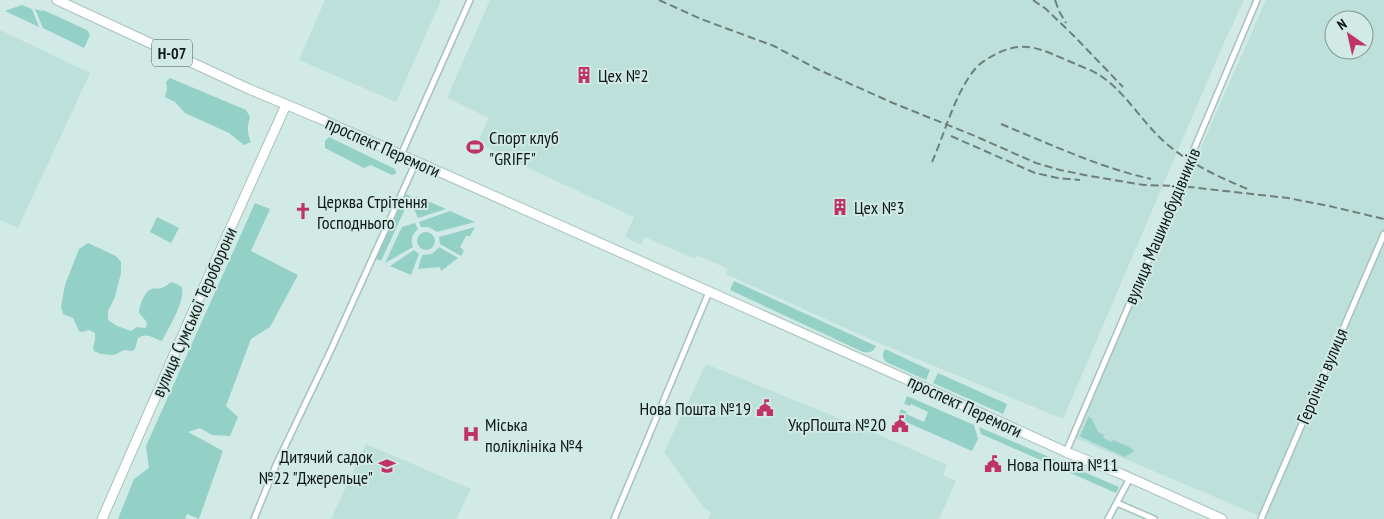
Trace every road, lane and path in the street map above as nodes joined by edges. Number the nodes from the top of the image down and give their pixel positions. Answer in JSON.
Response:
{"nodes":[{"id":1,"x":58,"y":0,"type":"edge"},
{"id":2,"x":470,"y":0,"type":"edge"},
{"id":3,"x":1257,"y":0,"type":"edge"},
{"id":4,"x":286,"y":105,"type":"junction"},
{"id":5,"x":401,"y":155,"type":"junction"},
{"id":6,"x":416,"y":162,"type":"junction"},
{"id":7,"x":1384,"y":234,"type":"edge"},
{"id":8,"x":709,"y":292,"type":"junction"},
{"id":9,"x":1066,"y":452,"type":"junction"},
{"id":10,"x":1130,"y":478,"type":"junction"},
{"id":11,"x":1117,"y":503,"type":"junction"},
{"id":12,"x":102,"y":519,"type":"edge"},
{"id":13,"x":254,"y":519,"type":"edge"},
{"id":14,"x":614,"y":519,"type":"edge"},
{"id":15,"x":1108,"y":519,"type":"edge"},
{"id":16,"x":1154,"y":519,"type":"edge"},
{"id":17,"x":1222,"y":519,"type":"edge"},
{"id":18,"x":1260,"y":519,"type":"edge"}],
"edges":[{"from":1,"to":4,"type":"main road","name":"проспект Перемоги","number":"Н-07"},
{"from":2,"to":5,"type":"street"},
{"from":3,"to":9,"type":"street","name":"вулиця Машинобудівників"},
{"from":4,"to":5,"type":"main road","name":"проспект Перемоги"},
{"from":4,"to":12,"type":"main road","name":"вулиця Сумської Тероборони"},
{"from":5,"to":6,"type":"main road","name":"проспект Перемоги"},
{"from":6,"to":8,"type":"main road","name":"проспект Перемоги"},
{"from":6,"to":13,"type":"street"},
{"from":7,"to":18,"type":"street","name":"Героїчна вулиця"},
{"from":8,"to":9,"type":"main road","name":"проспект Перемоги"},
{"from":8,"to":14,"type":"street"},
{"from":9,"to":10,"type":"main road","name":"проспект Перемоги"},
{"from":10,"to":11,"type":"street"},
{"from":10,"to":17,"type":"main road","name":"проспект Перемоги"},
{"from":11,"to":15,"type":"street"},
{"from":11,"to":16,"type":"street"}]}
